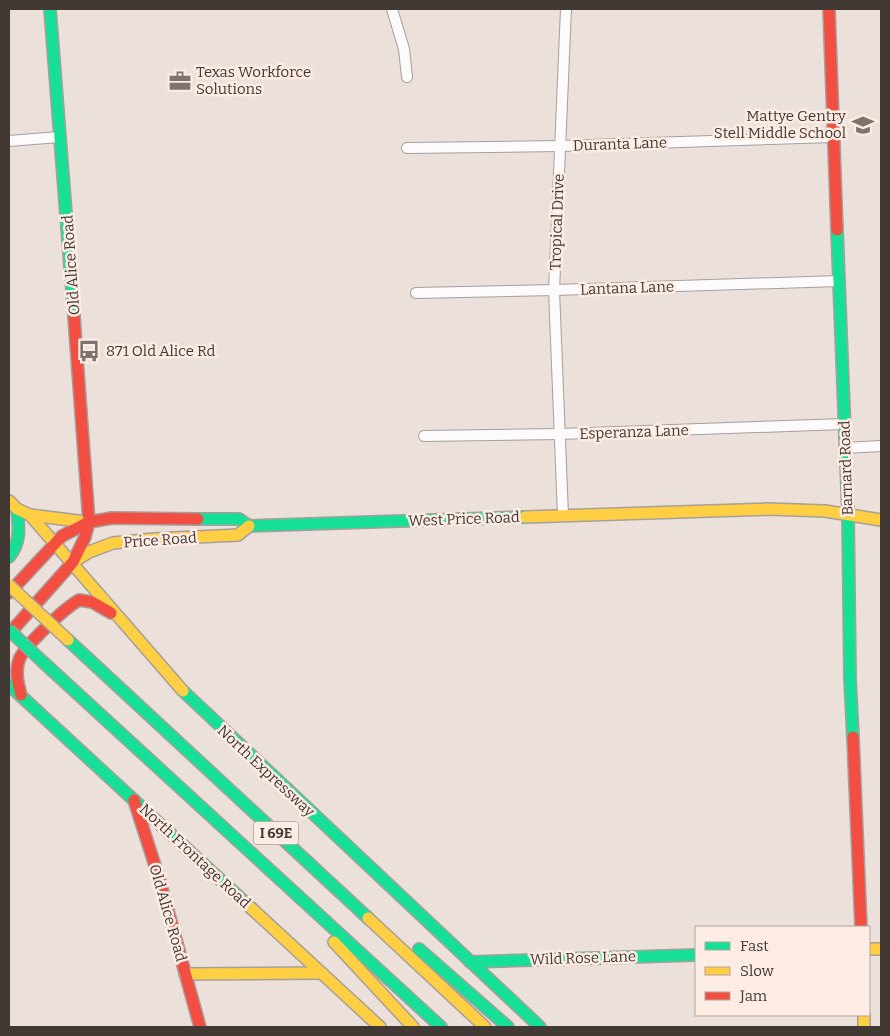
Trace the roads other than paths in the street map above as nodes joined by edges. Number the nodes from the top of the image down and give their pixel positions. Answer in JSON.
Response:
{"nodes":[{"id":1,"x":50,"y":9,"type":"edge"},
{"id":2,"x":392,"y":9,"type":"edge"},
{"id":3,"x":566,"y":9,"type":"edge"},
{"id":4,"x":829,"y":9,"type":"edge"},
{"id":5,"x":407,"y":77,"type":"dead end"},
{"id":6,"x":59,"y":137,"type":"junction"},
{"id":7,"x":833,"y":137,"type":"junction"},
{"id":8,"x":9,"y":140,"type":"edge"},
{"id":9,"x":560,"y":146,"type":"junction"},
{"id":10,"x":407,"y":148,"type":"dead end"},
{"id":11,"x":839,"y":281,"type":"junction"},
{"id":12,"x":554,"y":290,"type":"junction"},
{"id":13,"x":416,"y":293,"type":"dead end"},
{"id":14,"x":844,"y":424,"type":"junction"},
{"id":15,"x":559,"y":434,"type":"junction"},
{"id":16,"x":424,"y":436,"type":"dead end"},
{"id":17,"x":881,"y":446,"type":"edge"},
{"id":18,"x":844,"y":448,"type":"junction"},
{"id":19,"x":13,"y":505,"type":"edge"},
{"id":20,"x":848,"y":513,"type":"junction"},
{"id":21,"x":30,"y":515,"type":"junction"},
{"id":22,"x":563,"y":515,"type":"junction"},
{"id":23,"x":881,"y":520,"type":"edge"},
{"id":24,"x":89,"y":522,"type":"junction"},
{"id":25,"x":249,"y":526,"type":"junction"},
{"id":26,"x":55,"y":543,"type":"junction"},
{"id":27,"x":9,"y":557,"type":"edge"},
{"id":28,"x":73,"y":562,"type":"junction"},
{"id":29,"x":9,"y":585,"type":"edge"},
{"id":30,"x":9,"y":593,"type":"edge"},
{"id":31,"x":122,"y":619,"type":"junction"},
{"id":32,"x":9,"y":632,"type":"edge"},
{"id":33,"x":9,"y":685,"type":"edge"},
{"id":34,"x":21,"y":695,"type":"junction"},
{"id":35,"x":133,"y":799,"type":"junction"},
{"id":36,"x":308,"y":863,"type":"junction"},
{"id":37,"x":278,"y":876,"type":"junction"},
{"id":38,"x":861,"y":926,"type":"edge"},
{"id":39,"x":695,"y":955,"type":"edge"},
{"id":40,"x":470,"y":962,"type":"junction"},
{"id":41,"x":321,"y":973,"type":"junction"},
{"id":42,"x":185,"y":974,"type":"junction"},
{"id":43,"x":200,"y":1027,"type":"edge"},
{"id":44,"x":380,"y":1027,"type":"edge"},
{"id":45,"x":413,"y":1027,"type":"edge"},
{"id":46,"x":441,"y":1027,"type":"edge"},
{"id":47,"x":485,"y":1027,"type":"edge"},
{"id":48,"x":508,"y":1027,"type":"edge"},
{"id":49,"x":540,"y":1027,"type":"edge"}],
"edges":[{"from":1,"to":6,"type":"main road","name":"Old Alice Road"},
{"from":2,"to":5,"type":"street"},
{"from":3,"to":9,"type":"street","name":"Tropical Drive"},
{"from":4,"to":7,"type":"main road","name":"Barnard Road"},
{"from":6,"to":8,"type":"street"},
{"from":6,"to":24,"type":"main road","name":"Old Alice Road"},
{"from":7,"to":9,"type":"street","name":"Duranta Lane"},
{"from":7,"to":11,"type":"main road","name":"Barnard Road"},
{"from":9,"to":10,"type":"street","name":"Duranta Lane"},
{"from":9,"to":12,"type":"street","name":"Tropical Drive"},
{"from":11,"to":12,"type":"street","name":"Lantana Lane"},
{"from":11,"to":14,"type":"main road","name":"Barnard Road"},
{"from":12,"to":13,"type":"street","name":"Lantana Lane"},
{"from":12,"to":15,"type":"street","name":"Tropical Drive"},
{"from":14,"to":15,"type":"street","name":"Esperanza Lane"},
{"from":14,"to":18,"type":"main road","name":"Barnard Road"},
{"from":15,"to":16,"type":"street","name":"Esperanza Lane"},
{"from":15,"to":22,"type":"street","name":"Tropical Drive"},
{"from":17,"to":18,"type":"street"},
{"from":18,"to":20,"type":"main road","name":"Barnard Road"},
{"from":19,"to":21,"type":"main road","name":"North Expressway"},
{"from":19,"to":27,"type":"main road"},
{"from":20,"to":22,"type":"main road","name":"West Price Road"},
{"from":20,"to":23,"type":"main road","name":"West Price Road"},
{"from":20,"to":38,"type":"main road","name":"Barnard Road"},
{"from":21,"to":24,"type":"main road"},
{"from":21,"to":26,"type":"main road","name":"North Expressway"},
{"from":22,"to":25,"type":"main road","name":"West Price Road"},
{"from":24,"to":25,"type":"main road","name":"West Price Road"},
{"from":24,"to":26,"type":"main road","name":"West Price Road"},
{"from":24,"to":28,"type":"main road"},
{"from":25,"to":28,"type":"main road","name":"Price Road"},
{"from":26,"to":28,"type":"main road","name":"North Expressway"},
{"from":26,"to":30,"type":"main road","name":"West Price Road"},
{"from":28,"to":31,"type":"main road","name":"North Expressway"},
{"from":28,"to":32,"type":"main road"},
{"from":29,"to":36,"type":"main road","number":"I 69E","bridge":true},
{"from":31,"to":34,"type":"main road"},
{"from":31,"to":40,"type":"main road","name":"North Expressway"},
{"from":32,"to":37,"type":"main road","number":"I 69E","bridge":true},
{"from":33,"to":34,"type":"main road","name":"North Frontage Road"},
{"from":34,"to":35,"type":"main road","name":"North Frontage Road"},
{"from":35,"to":41,"type":"main road","name":"North Frontage Road"},
{"from":35,"to":42,"type":"main road","name":"Old Alice Road"},
{"from":36,"to":47,"type":"main road","number":"I 69E"},
{"from":36,"to":48,"type":"main road"},
{"from":37,"to":45,"type":"main road"},
{"from":37,"to":46,"type":"main road","number":"I 69E"},
{"from":39,"to":40,"type":"main road","name":"Wild Rose Lane"},
{"from":40,"to":49,"type":"main road","name":"North Expressway"},
{"from":41,"to":42,"type":"main road"},
{"from":41,"to":44,"type":"main road","name":"North Frontage Road"},
{"from":42,"to":43,"type":"main road","name":"Old Alice Road"}]}
